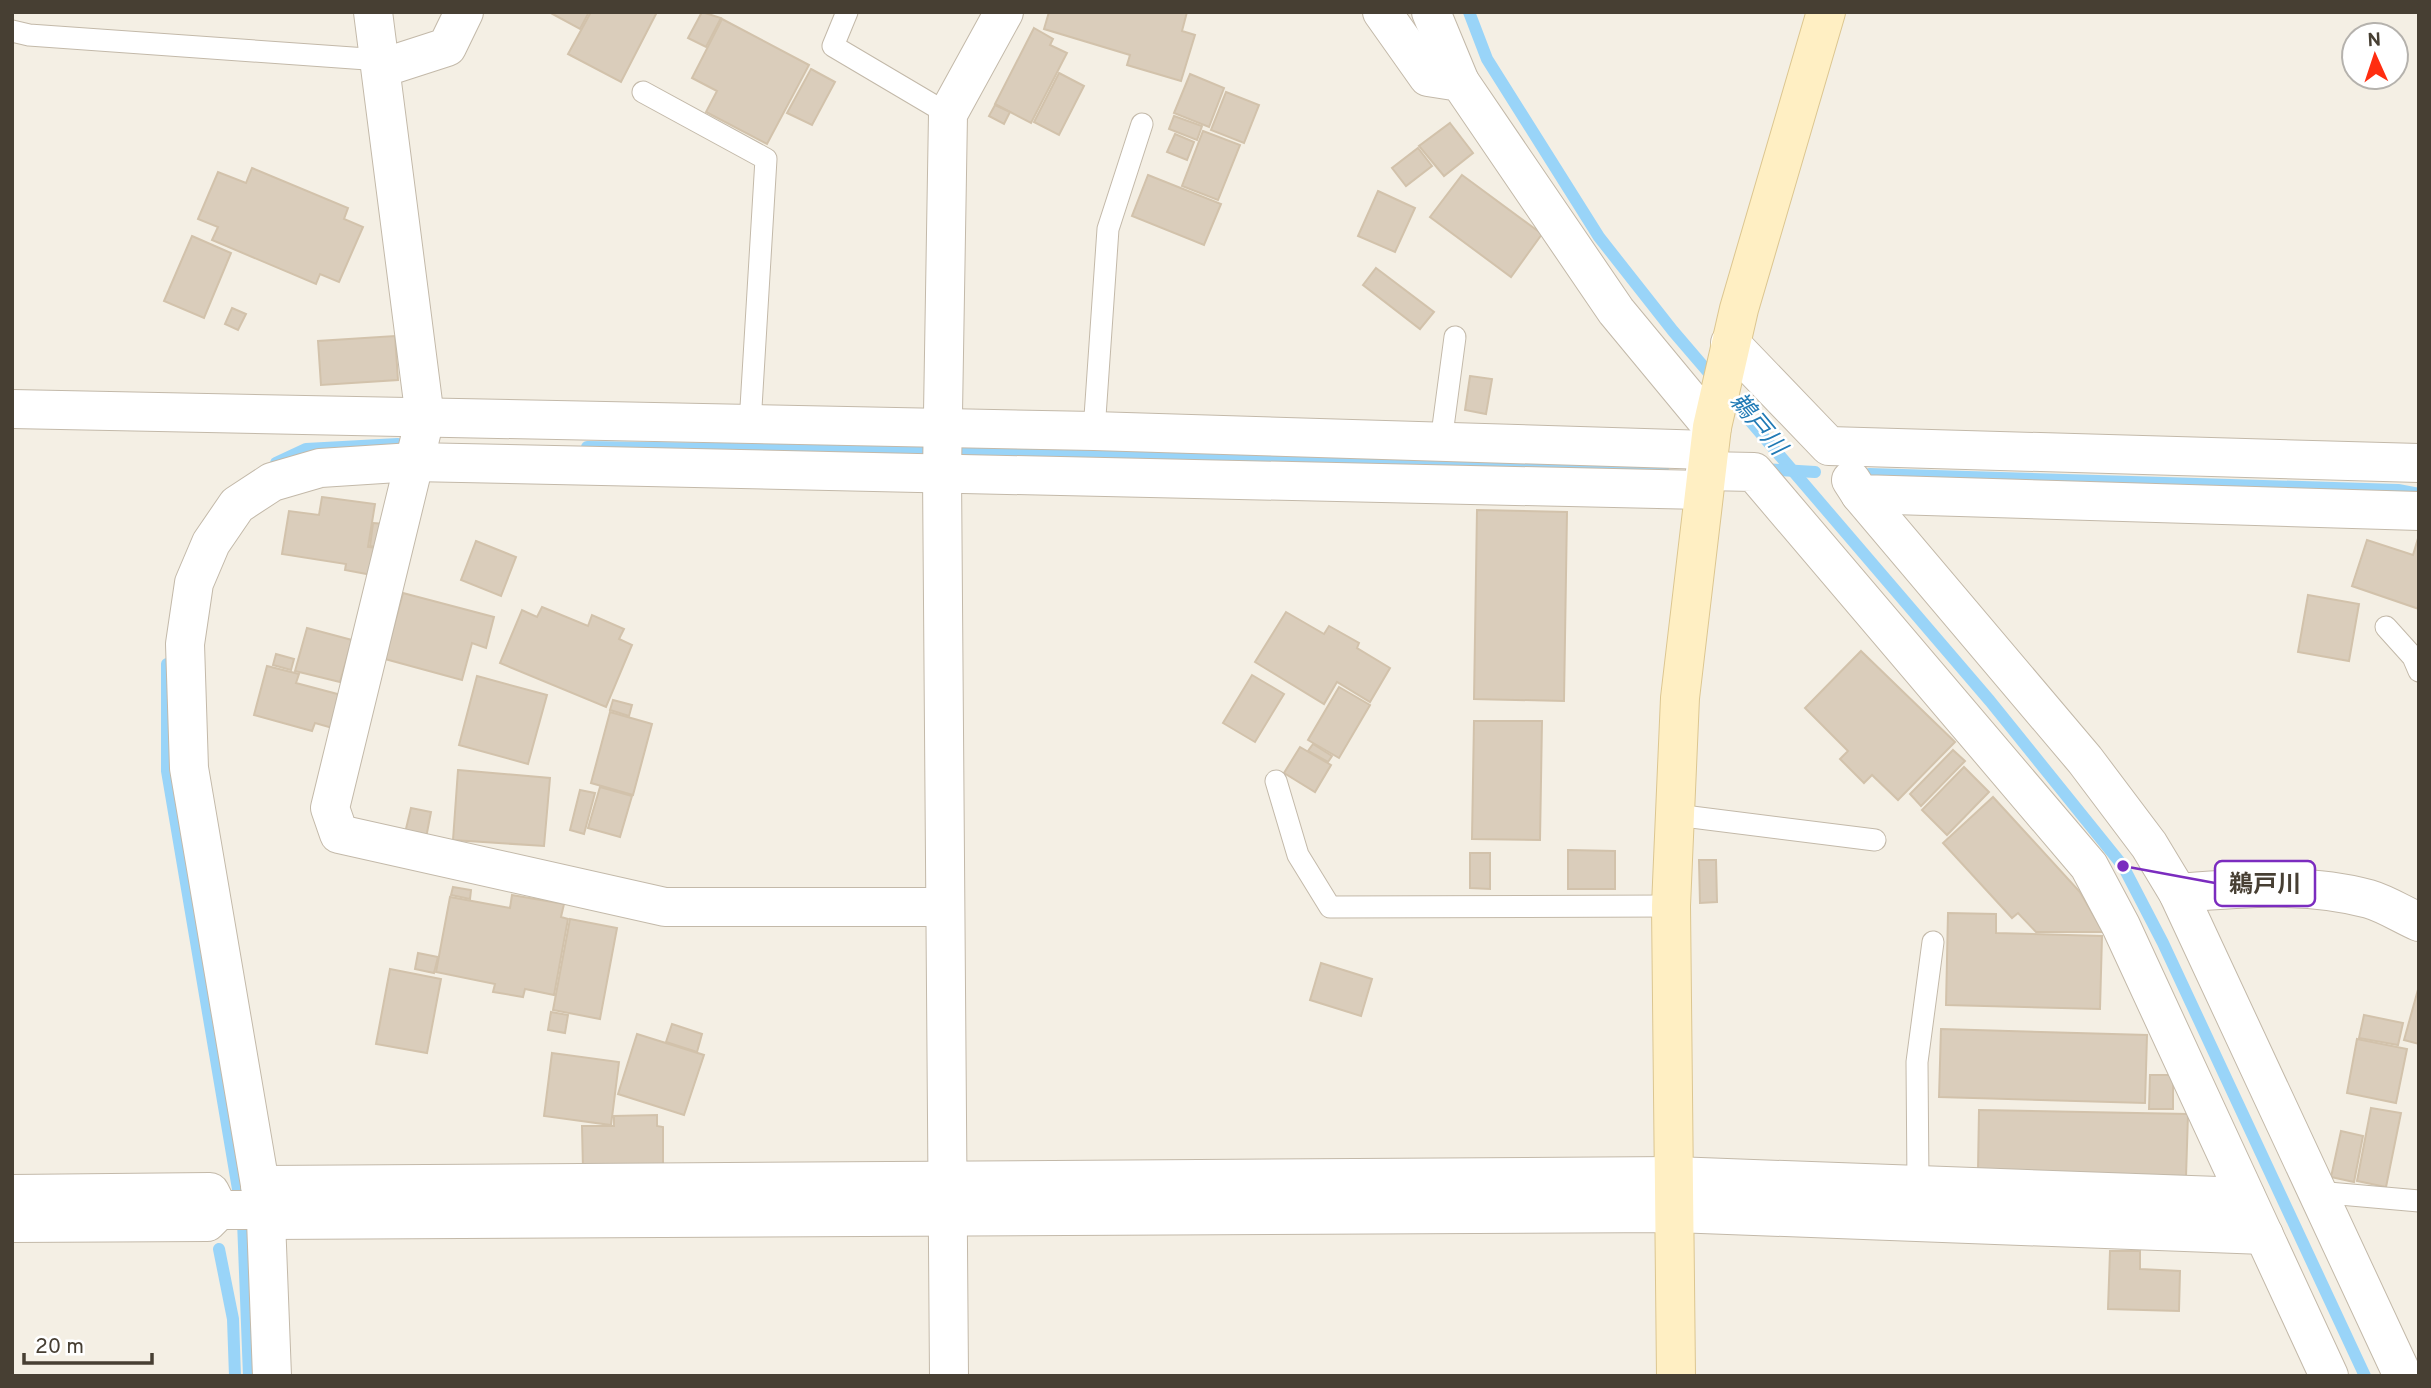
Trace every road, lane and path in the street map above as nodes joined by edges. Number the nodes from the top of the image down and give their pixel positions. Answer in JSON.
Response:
{"nodes":[{"id":1,"x":373,"y":12,"type":"edge"},
{"id":2,"x":464,"y":12,"type":"edge"},
{"id":3,"x":848,"y":12,"type":"edge"},
{"id":4,"x":1004,"y":12,"type":"edge"},
{"id":5,"x":1382,"y":12,"type":"edge"},
{"id":6,"x":1431,"y":12,"type":"edge"},
{"id":7,"x":1826,"y":12,"type":"edge"},
{"id":8,"x":12,"y":31,"type":"edge"},
{"id":9,"x":382,"y":64,"type":"junction"},
{"id":10,"x":1460,"y":82,"type":"junction"},
{"id":11,"x":643,"y":92,"type":"dead end"},
{"id":12,"x":948,"y":114,"type":"junction"},
{"id":13,"x":1142,"y":124,"type":"dead end"},
{"id":14,"x":1455,"y":337,"type":"dead end"},
{"id":15,"x":1728,"y":351,"type":"junction"},
{"id":16,"x":12,"y":409,"type":"edge"},
{"id":17,"x":425,"y":418,"type":"junction"},
{"id":18,"x":750,"y":424,"type":"junction"},
{"id":19,"x":945,"y":429,"type":"junction"},
{"id":20,"x":1094,"y":431,"type":"junction"},
{"id":21,"x":1441,"y":442,"type":"junction"},
{"id":22,"x":1829,"y":446,"type":"junction"},
{"id":23,"x":1708,"y":450,"type":"junction"},
{"id":24,"x":413,"y":462,"type":"junction"},
{"id":25,"x":2419,"y":463,"type":"edge"},
{"id":26,"x":942,"y":473,"type":"junction"},
{"id":27,"x":1860,"y":494,"type":"junction"},
{"id":28,"x":2419,"y":510,"type":"edge"},
{"id":29,"x":2386,"y":627,"type":"dead end"},
{"id":30,"x":2419,"y":671,"type":"edge"},
{"id":31,"x":1276,"y":781,"type":"dead end"},
{"id":32,"x":1676,"y":815,"type":"junction"},
{"id":33,"x":1875,"y":840,"type":"dead end"},
{"id":34,"x":2178,"y":892,"type":"junction"},
{"id":35,"x":1671,"y":906,"type":"junction"},
{"id":36,"x":944,"y":907,"type":"junction"},
{"id":37,"x":2419,"y":922,"type":"edge"},
{"id":38,"x":1933,"y":942,"type":"dead end"},
{"id":39,"x":1918,"y":1185,"type":"junction"},
{"id":40,"x":2317,"y":1192,"type":"junction"},
{"id":41,"x":12,"y":1194,"type":"edge"},
{"id":42,"x":1674,"y":1195,"type":"junction"},
{"id":43,"x":2246,"y":1197,"type":"junction"},
{"id":44,"x":947,"y":1200,"type":"junction"},
{"id":45,"x":2419,"y":1201,"type":"edge"},
{"id":46,"x":263,"y":1205,"type":"junction"},
{"id":47,"x":219,"y":1210,"type":"junction"},
{"id":48,"x":12,"y":1223,"type":"edge"},
{"id":49,"x":2264,"y":1235,"type":"junction"},
{"id":50,"x":272,"y":1376,"type":"edge"},
{"id":51,"x":949,"y":1376,"type":"edge"},
{"id":52,"x":1676,"y":1376,"type":"edge"},
{"id":53,"x":2329,"y":1376,"type":"edge"},
{"id":54,"x":2403,"y":1376,"type":"edge"}],
"edges":[{"from":1,"to":9,"type":"street"},
{"from":2,"to":9,"type":"street"},
{"from":3,"to":12,"type":"lane"},
{"from":4,"to":12,"type":"street"},
{"from":5,"to":10,"type":"street"},
{"from":6,"to":10,"type":"street"},
{"from":7,"to":15,"type":"street"},
{"from":8,"to":9,"type":"lane"},
{"from":9,"to":17,"type":"street"},
{"from":10,"to":23,"type":"street"},
{"from":11,"to":18,"type":"lane"},
{"from":12,"to":19,"type":"street"},
{"from":13,"to":20,"type":"lane"},
{"from":14,"to":21,"type":"lane"},
{"from":15,"to":22,"type":"street"},
{"from":15,"to":23,"type":"street"},
{"from":16,"to":17,"type":"street"},
{"from":17,"to":18,"type":"street"},
{"from":17,"to":24,"type":"street"},
{"from":18,"to":19,"type":"street"},
{"from":19,"to":20,"type":"street"},
{"from":19,"to":26,"type":"street"},
{"from":20,"to":21,"type":"street"},
{"from":21,"to":23,"type":"street"},
{"from":22,"to":25,"type":"street"},
{"from":22,"to":27,"type":"street"},
{"from":23,"to":26,"type":"street"},
{"from":23,"to":32,"type":"street"},
{"from":23,"to":43,"type":"street"},
{"from":24,"to":26,"type":"street"},
{"from":24,"to":36,"type":"street"},
{"from":24,"to":46,"type":"street"},
{"from":26,"to":36,"type":"street"},
{"from":27,"to":28,"type":"street"},
{"from":27,"to":34,"type":"street"},
{"from":29,"to":30,"type":"lane"},
{"from":31,"to":35,"type":"lane"},
{"from":32,"to":33,"type":"lane"},
{"from":32,"to":35,"type":"street"},
{"from":34,"to":37,"type":"street"},
{"from":34,"to":40,"type":"street"},
{"from":35,"to":42,"type":"street"},
{"from":36,"to":44,"type":"street"},
{"from":38,"to":39,"type":"lane"},
{"from":39,"to":42,"type":"street"},
{"from":39,"to":43,"type":"street"},
{"from":40,"to":45,"type":"lane"},
{"from":40,"to":54,"type":"street"},
{"from":41,"to":47,"type":"street"},
{"from":42,"to":44,"type":"street"},
{"from":42,"to":49,"type":"street"},
{"from":42,"to":52,"type":"street"},
{"from":43,"to":49,"type":"street"},
{"from":44,"to":46,"type":"street"},
{"from":44,"to":51,"type":"street"},
{"from":46,"to":47,"type":"street"},
{"from":46,"to":50,"type":"street"},
{"from":47,"to":48,"type":"street"},
{"from":49,"to":53,"type":"street"}]}
